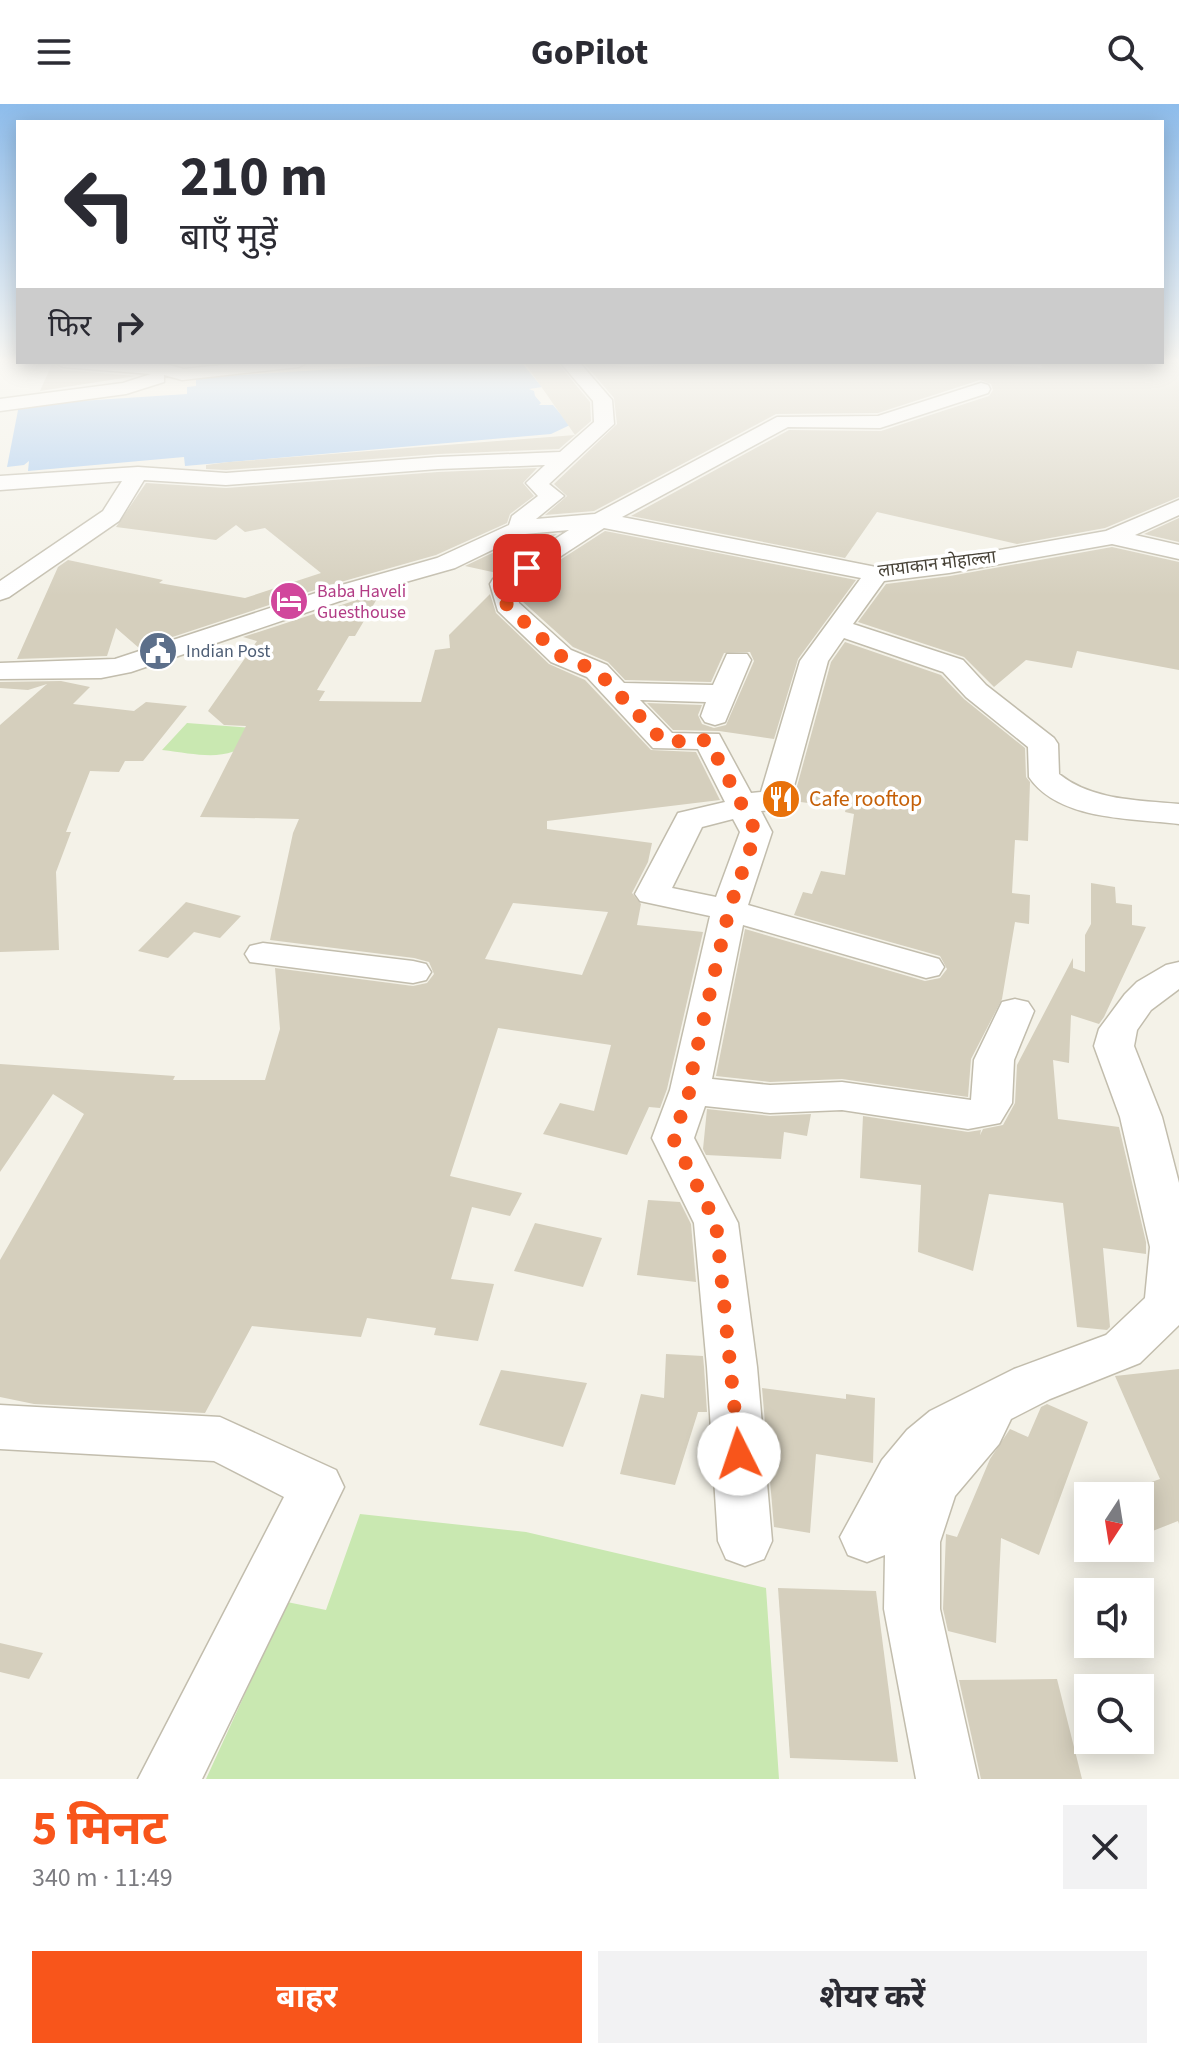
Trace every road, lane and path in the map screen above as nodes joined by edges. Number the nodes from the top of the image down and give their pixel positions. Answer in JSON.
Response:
{"nodes":[{"id":1,"x":585,"y":440,"type":"edge"},
{"id":2,"x":748,"y":440,"type":"edge"},
{"id":3,"x":564,"y":458,"type":"junction"},
{"id":4,"x":138,"y":473,"type":"junction"},
{"id":5,"x":44,"y":479,"type":"junction"},
{"id":6,"x":0,"y":483,"type":"edge"},
{"id":7,"x":0,"y":495,"type":"edge"},
{"id":8,"x":1179,"y":507,"type":"edge"},
{"id":9,"x":600,"y":520,"type":"junction"},
{"id":10,"x":520,"y":528,"type":"junction"},
{"id":11,"x":1112,"y":537,"type":"junction"},
{"id":12,"x":1179,"y":552,"type":"edge"},
{"id":13,"x":0,"y":569,"type":"edge"},
{"id":14,"x":27,"y":574,"type":"junction"},
{"id":15,"x":876,"y":574,"type":"junction"},
{"id":16,"x":0,"y":592,"type":"edge"},
{"id":17,"x":838,"y":628,"type":"junction"},
{"id":18,"x":737,"y":660,"type":"dead end"},
{"id":19,"x":0,"y":671,"type":"edge"},
{"id":20,"x":615,"y":691,"type":"junction"},
{"id":21,"x":721,"y":694,"type":"junction"},
{"id":22,"x":708,"y":740,"type":"junction"},
{"id":23,"x":745,"y":805,"type":"junction"},
{"id":24,"x":1179,"y":814,"type":"edge"},
{"id":25,"x":729,"y":910,"type":"junction"},
{"id":26,"x":263,"y":954,"type":"dead end"},
{"id":27,"x":926,"y":967,"type":"dead end"},
{"id":28,"x":413,"y":972,"type":"dead end"},
{"id":29,"x":1179,"y":973,"type":"edge"},
{"id":30,"x":1015,"y":1011,"type":"dead end"},
{"id":31,"x":690,"y":1090,"type":"junction"},
{"id":32,"x":991,"y":1404,"type":"junction"},
{"id":33,"x":0,"y":1427,"type":"edge"},
{"id":34,"x":867,"y":1537,"type":"dead end"},
{"id":35,"x":745,"y":1541,"type":"dead end"},
{"id":36,"x":169,"y":1779,"type":"edge"},
{"id":37,"x":947,"y":1779,"type":"edge"}],
"edges":[{"from":1,"to":3,"type":"street"},
{"from":2,"to":9,"type":"street"},
{"from":3,"to":4,"type":"street"},
{"from":3,"to":10,"type":"street"},
{"from":4,"to":5,"type":"street"},
{"from":4,"to":14,"type":"street"},
{"from":5,"to":6,"type":"street"},
{"from":5,"to":7,"type":"street"},
{"from":8,"to":11,"type":"street"},
{"from":9,"to":10,"type":"street"},
{"from":9,"to":15,"type":"street","name":"लायाकान मोहाल्ला"},
{"from":9,"to":20,"type":"street"},
{"from":10,"to":19,"type":"street"},
{"from":11,"to":12,"type":"street","name":"लायाकान मोहाल्ला"},
{"from":11,"to":15,"type":"street","name":"लायाकान मोहाल्ला"},
{"from":13,"to":14,"type":"street"},
{"from":14,"to":16,"type":"street"},
{"from":15,"to":17,"type":"street"},
{"from":17,"to":23,"type":"street"},
{"from":17,"to":24,"type":"street"},
{"from":18,"to":21,"type":"street"},
{"from":20,"to":21,"type":"street"},
{"from":20,"to":22,"type":"street"},
{"from":21,"to":22,"type":"street"},
{"from":22,"to":23,"type":"street"},
{"from":23,"to":25,"type":"street"},
{"from":23,"to":25,"type":"street"},
{"from":25,"to":27,"type":"street"},
{"from":25,"to":31,"type":"street"},
{"from":26,"to":28,"type":"street"},
{"from":29,"to":32,"type":"street"},
{"from":30,"to":31,"type":"street"},
{"from":31,"to":35,"type":"street"},
{"from":32,"to":34,"type":"street"},
{"from":32,"to":37,"type":"street"},
{"from":33,"to":36,"type":"street"}]}
